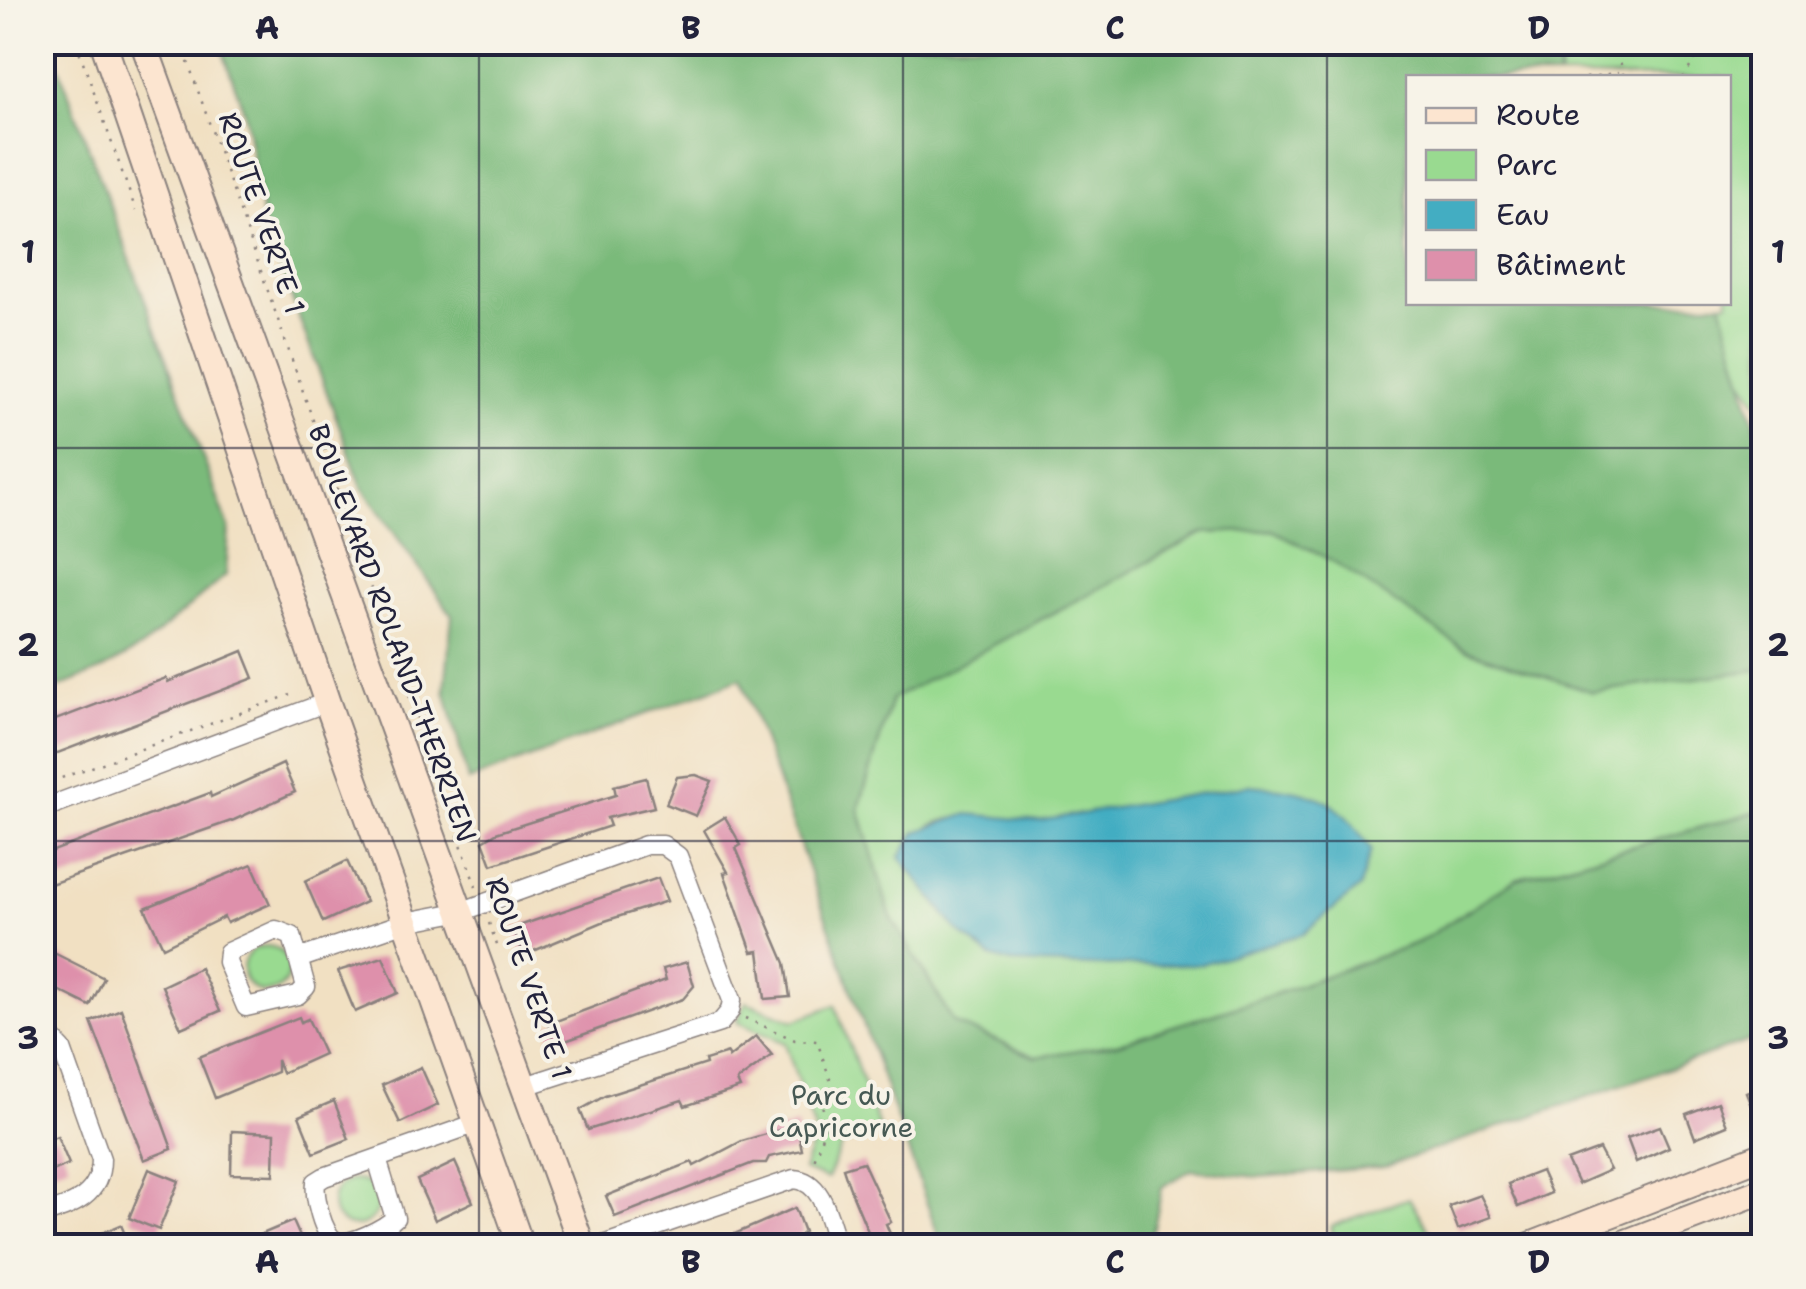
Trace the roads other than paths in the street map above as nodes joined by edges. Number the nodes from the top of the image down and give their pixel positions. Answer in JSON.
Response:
{"nodes":[{"id":1,"x":102,"y":42,"type":"edge"},
{"id":2,"x":143,"y":42,"type":"edge"},
{"id":3,"x":327,"y":702,"type":"junction"},
{"id":4,"x":42,"y":809,"type":"edge"},
{"id":5,"x":473,"y":907,"type":"junction"},
{"id":6,"x":406,"y":922,"type":"junction"},
{"id":7,"x":300,"y":958,"type":"junction"},
{"id":8,"x":42,"y":1028,"type":"edge"},
{"id":9,"x":525,"y":1086,"type":"junction"},
{"id":10,"x":477,"y":1123,"type":"junction"},
{"id":11,"x":1764,"y":1155,"type":"edge"},
{"id":12,"x":377,"y":1158,"type":"junction"},
{"id":13,"x":1764,"y":1190,"type":"edge"},
{"id":14,"x":42,"y":1215,"type":"edge"},
{"id":15,"x":521,"y":1246,"type":"edge"},
{"id":16,"x":582,"y":1246,"type":"edge"},
{"id":17,"x":600,"y":1246,"type":"edge"},
{"id":18,"x":838,"y":1246,"type":"edge"},
{"id":19,"x":1529,"y":1246,"type":"edge"},
{"id":20,"x":1617,"y":1246,"type":"edge"}],
"edges":[{"from":1,"to":3,"type":"main road"},
{"from":2,"to":5,"type":"main road","name":"BOULEVARD ROLAND-THERRIEN"},
{"from":3,"to":4,"type":"street"},
{"from":3,"to":6,"type":"main road"},
{"from":5,"to":6,"type":"street"},
{"from":5,"to":9,"type":"main road","name":"BOULEVARD ROLAND-THERRIEN"},
{"from":5,"to":9,"type":"street"},
{"from":6,"to":7,"type":"street"},
{"from":6,"to":10,"type":"main road"},
{"from":7,"to":7,"type":"street"},
{"from":8,"to":14,"type":"street"},
{"from":9,"to":16,"type":"main road","name":"BOULEVARD ROLAND-THERRIEN"},
{"from":10,"to":12,"type":"street"},
{"from":10,"to":15,"type":"main road"},
{"from":11,"to":19,"type":"main road"},
{"from":12,"to":12,"type":"street"},
{"from":13,"to":20,"type":"main road"},
{"from":17,"to":18,"type":"street"}]}
